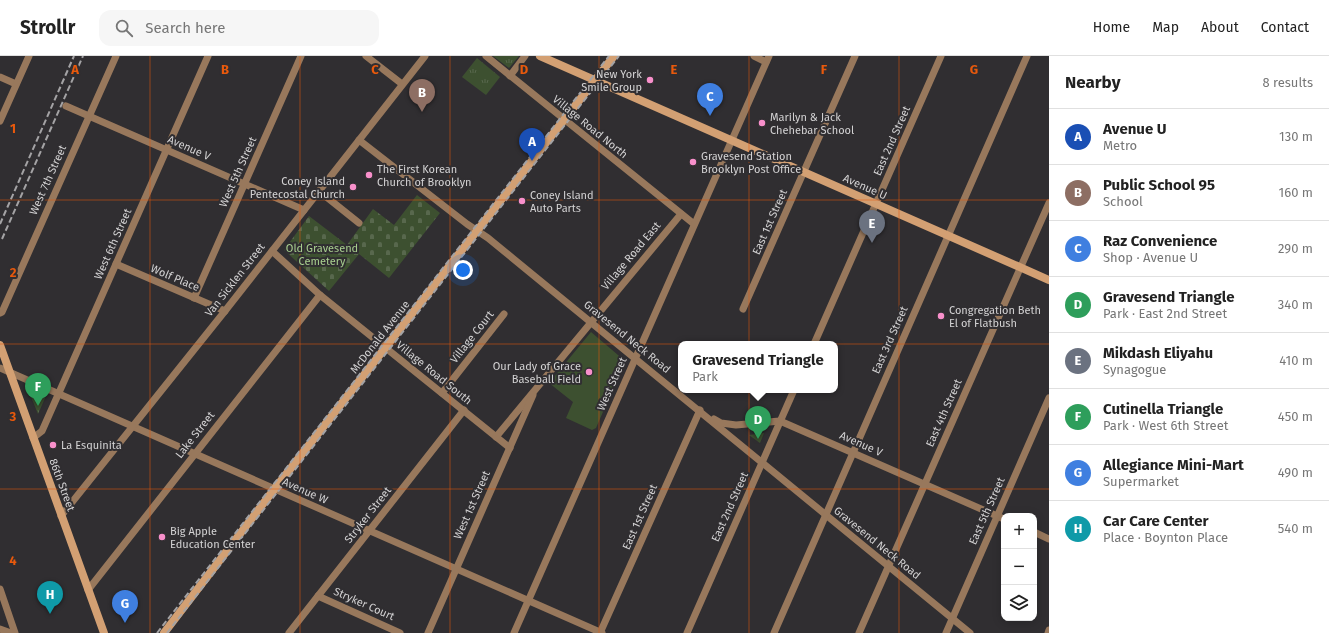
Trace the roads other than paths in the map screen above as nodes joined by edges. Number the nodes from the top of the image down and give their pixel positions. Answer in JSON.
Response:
{"nodes":[{"id":1,"x":29,"y":56,"type":"edge"},
{"id":2,"x":116,"y":56,"type":"edge"},
{"id":3,"x":208,"y":56,"type":"edge"},
{"id":4,"x":301,"y":56,"type":"edge"},
{"id":5,"x":366,"y":56,"type":"edge"},
{"id":6,"x":425,"y":56,"type":"edge"},
{"id":7,"x":486,"y":56,"type":"edge"},
{"id":8,"x":525,"y":56,"type":"edge"},
{"id":9,"x":540,"y":56,"type":"edge"},
{"id":10,"x":614,"y":56,"type":"edge"},
{"id":11,"x":754,"y":56,"type":"edge"},
{"id":12,"x":855,"y":56,"type":"edge"},
{"id":13,"x":941,"y":56,"type":"edge"},
{"id":14,"x":1028,"y":56,"type":"edge"},
{"id":15,"x":767,"y":59,"type":"edge"},
{"id":16,"x":510,"y":76,"type":"junction"},
{"id":17,"x":0,"y":77,"type":"edge"},
{"id":18,"x":594,"y":80,"type":"junction"},
{"id":19,"x":16,"y":84,"type":"junction"},
{"id":20,"x":402,"y":84,"type":"junction"},
{"id":21,"x":66,"y":106,"type":"dead end"},
{"id":22,"x":89,"y":116,"type":"junction"},
{"id":23,"x":563,"y":120,"type":"junction"},
{"id":24,"x":0,"y":121,"type":"edge"},
{"id":25,"x":359,"y":140,"type":"junction"},
{"id":26,"x":731,"y":140,"type":"junction"},
{"id":27,"x":167,"y":150,"type":"junction"},
{"id":28,"x":804,"y":172,"type":"junction"},
{"id":29,"x":244,"y":184,"type":"junction"},
{"id":30,"x":319,"y":191,"type":"junction"},
{"id":31,"x":1049,"y":203,"type":"edge"},
{"id":32,"x":876,"y":204,"type":"junction"},
{"id":33,"x":304,"y":210,"type":"junction"},
{"id":34,"x":681,"y":214,"type":"junction"},
{"id":35,"x":359,"y":222,"type":"dead end"},
{"id":36,"x":694,"y":224,"type":"junction"},
{"id":37,"x":478,"y":231,"type":"junction"},
{"id":38,"x":948,"y":236,"type":"junction"},
{"id":39,"x":272,"y":251,"type":"junction"},
{"id":40,"x":116,"y":264,"type":"junction"},
{"id":41,"x":1020,"y":268,"type":"junction"},
{"id":42,"x":1049,"y":280,"type":"edge"},
{"id":43,"x":320,"y":295,"type":"junction"},
{"id":44,"x":194,"y":298,"type":"junction"},
{"id":45,"x":743,"y":310,"type":"dead end"},
{"id":46,"x":225,"y":311,"type":"junction"},
{"id":47,"x":0,"y":313,"type":"edge"},
{"id":48,"x":504,"y":314,"type":"dead end"},
{"id":49,"x":590,"y":321,"type":"junction"},
{"id":50,"x":815,"y":341,"type":"edge"},
{"id":51,"x":0,"y":345,"type":"edge"},
{"id":52,"x":385,"y":348,"type":"junction"},
{"id":53,"x":636,"y":358,"type":"junction"},
{"id":54,"x":0,"y":368,"type":"edge"},
{"id":55,"x":10,"y":374,"type":"junction"},
{"id":56,"x":537,"y":386,"type":"junction"},
{"id":57,"x":678,"y":392,"type":"edge"},
{"id":58,"x":442,"y":393,"type":"junction"},
{"id":59,"x":679,"y":393,"type":"edge"},
{"id":60,"x":793,"y":393,"type":"edge"},
{"id":61,"x":58,"y":395,"type":"junction"},
{"id":62,"x":1049,"y":398,"type":"edge"},
{"id":63,"x":464,"y":410,"type":"junction"},
{"id":64,"x":702,"y":412,"type":"junction"},
{"id":65,"x":780,"y":421,"type":"junction"},
{"id":66,"x":133,"y":428,"type":"junction"},
{"id":67,"x":496,"y":436,"type":"junction"},
{"id":68,"x":33,"y":438,"type":"junction"},
{"id":69,"x":510,"y":448,"type":"junction"},
{"id":70,"x":853,"y":453,"type":"junction"},
{"id":71,"x":194,"y":454,"type":"junction"},
{"id":72,"x":762,"y":462,"type":"junction"},
{"id":73,"x":925,"y":484,"type":"junction"},
{"id":74,"x":274,"y":489,"type":"junction"},
{"id":75,"x":1003,"y":513,"type":"edge"},
{"id":76,"x":62,"y":516,"type":"junction"},
{"id":77,"x":825,"y":516,"type":"junction"},
{"id":78,"x":1001,"y":518,"type":"edge"},
{"id":79,"x":369,"y":531,"type":"junction"},
{"id":80,"x":1037,"y":533,"type":"edge"},
{"id":81,"x":1049,"y":539,"type":"edge"},
{"id":82,"x":889,"y":567,"type":"junction"},
{"id":83,"x":456,"y":569,"type":"junction"},
{"id":84,"x":0,"y":589,"type":"edge"},
{"id":85,"x":88,"y":590,"type":"junction"},
{"id":86,"x":318,"y":596,"type":"junction"},
{"id":87,"x":528,"y":601,"type":"junction"},
{"id":88,"x":952,"y":618,"type":"junction"},
{"id":89,"x":0,"y":629,"type":"edge"},
{"id":90,"x":1049,"y":630,"type":"edge"},
{"id":91,"x":11,"y":633,"type":"edge"},
{"id":92,"x":15,"y":633,"type":"edge"},
{"id":93,"x":104,"y":633,"type":"edge"},
{"id":94,"x":164,"y":633,"type":"edge"},
{"id":95,"x":289,"y":633,"type":"edge"},
{"id":96,"x":400,"y":633,"type":"edge"},
{"id":97,"x":428,"y":633,"type":"edge"},
{"id":98,"x":514,"y":633,"type":"edge"},
{"id":99,"x":601,"y":633,"type":"edge"},
{"id":100,"x":687,"y":633,"type":"edge"},
{"id":101,"x":774,"y":633,"type":"edge"},
{"id":102,"x":859,"y":633,"type":"edge"},
{"id":103,"x":946,"y":633,"type":"edge"},
{"id":104,"x":970,"y":633,"type":"edge"},
{"id":105,"x":1048,"y":633,"type":"edge"}],
"edges":[{"from":1,"to":19,"type":"street"},
{"from":2,"to":22,"type":"street","name":"West 7th Street"},
{"from":3,"to":27,"type":"street","name":"West 6th Street"},
{"from":4,"to":29,"type":"street","name":"West 5th Street"},
{"from":5,"to":20,"type":"street"},
{"from":6,"to":20,"type":"street","name":"Van Sicklen Street"},
{"from":7,"to":16,"type":"street","name":"Village Road North"},
{"from":8,"to":16,"type":"street"},
{"from":9,"to":18,"type":"main road","name":"Avenue U"},
{"from":10,"to":18,"type":"main road","name":"McDonald Avenue"},
{"from":11,"to":15,"type":"street"},
{"from":12,"to":28,"type":"street","name":"East 1st Street"},
{"from":13,"to":32,"type":"street","name":"East 2nd Street"},
{"from":14,"to":38,"type":"street","name":"East 3rd Street"},
{"from":15,"to":26,"type":"street","name":"West Street"},
{"from":16,"to":23,"type":"street","name":"Village Road North"},
{"from":17,"to":19,"type":"street"},
{"from":18,"to":23,"type":"main road","name":"McDonald Avenue"},
{"from":18,"to":26,"type":"main road","name":"Avenue U"},
{"from":19,"to":24,"type":"street"},
{"from":20,"to":25,"type":"street","name":"Van Sicklen Street"},
{"from":21,"to":22,"type":"street","name":"Avenue V"},
{"from":22,"to":27,"type":"street","name":"Avenue V"},
{"from":22,"to":47,"type":"street","name":"West 7th Street"},
{"from":23,"to":34,"type":"street","name":"Village Road North"},
{"from":23,"to":37,"type":"main road","name":"McDonald Avenue"},
{"from":25,"to":30,"type":"street","name":"Van Sicklen Street"},
{"from":25,"to":37,"type":"street","name":"Gravesend Neck Road"},
{"from":26,"to":28,"type":"main road","name":"Avenue U"},
{"from":26,"to":36,"type":"street","name":"West Street"},
{"from":27,"to":29,"type":"street","name":"Avenue V"},
{"from":27,"to":40,"type":"street","name":"West 6th Street"},
{"from":28,"to":32,"type":"main road","name":"Avenue U"},
{"from":28,"to":45,"type":"street","name":"East 1st Street"},
{"from":29,"to":33,"type":"street","name":"Avenue V"},
{"from":29,"to":44,"type":"street","name":"West 5th Street"},
{"from":30,"to":33,"type":"street","name":"Van Sicklen Street"},
{"from":30,"to":35,"type":"street"},
{"from":31,"to":41,"type":"street","name":"East 4th Street"},
{"from":32,"to":38,"type":"main road","name":"Avenue U"},
{"from":32,"to":50,"type":"street","name":"East 2nd Street"},
{"from":33,"to":39,"type":"street","name":"Van Sicklen Street"},
{"from":34,"to":36,"type":"street"},
{"from":34,"to":49,"type":"street","name":"Village Road East"},
{"from":36,"to":53,"type":"street","name":"West Street"},
{"from":37,"to":49,"type":"street","name":"Gravesend Neck Road"},
{"from":37,"to":52,"type":"main road","name":"McDonald Avenue"},
{"from":38,"to":41,"type":"main road","name":"Avenue U"},
{"from":38,"to":70,"type":"street","name":"East 3rd Street"},
{"from":39,"to":43,"type":"street","name":"Village Road South"},
{"from":39,"to":46,"type":"street","name":"Van Sicklen Street"},
{"from":40,"to":44,"type":"street","name":"Wolf Place"},
{"from":40,"to":61,"type":"street","name":"West 6th Street"},
{"from":41,"to":42,"type":"main road","name":"Avenue U"},
{"from":41,"to":73,"type":"street","name":"East 4th Street"},
{"from":43,"to":52,"type":"street","name":"Village Road South"},
{"from":43,"to":71,"type":"street","name":"Lake Street"},
{"from":44,"to":46,"type":"street","name":"Wolf Place"},
{"from":46,"to":66,"type":"street","name":"Van Sicklen Street"},
{"from":48,"to":58,"type":"street","name":"Village Court"},
{"from":49,"to":53,"type":"street","name":"Gravesend Neck Road"},
{"from":49,"to":56,"type":"street","name":"Village Road East"},
{"from":51,"to":55,"type":"main road","name":"86th Street"},
{"from":52,"to":58,"type":"street","name":"Village Road South"},
{"from":52,"to":74,"type":"main road","name":"McDonald Avenue"},
{"from":53,"to":57,"type":"street","name":"Gravesend Neck Road"},
{"from":53,"to":87,"type":"street","name":"West Street"},
{"from":54,"to":55,"type":"street","name":"Avenue W"},
{"from":55,"to":61,"type":"street","name":"Avenue W"},
{"from":55,"to":68,"type":"main road","name":"86th Street"},
{"from":56,"to":67,"type":"street","name":"Village Road East"},
{"from":56,"to":69,"type":"street","name":"West 1st Street"},
{"from":58,"to":63,"type":"street","name":"Village Road South"},
{"from":59,"to":64,"type":"street","name":"Gravesend Neck Road"},
{"from":60,"to":65,"type":"street","name":"East 2nd Street"},
{"from":61,"to":66,"type":"street","name":"Avenue W"},
{"from":61,"to":68,"type":"street","name":"West 6th Street"},
{"from":62,"to":75,"type":"street","name":"East 5th Street"},
{"from":63,"to":67,"type":"street","name":"Village Road South"},
{"from":63,"to":79,"type":"street","name":"Stryker Street"},
{"from":64,"to":65,"type":"street","name":"Avenue V"},
{"from":64,"to":72,"type":"street","name":"Gravesend Neck Road"},
{"from":64,"to":99,"type":"street","name":"East 1st Street"},
{"from":65,"to":70,"type":"street","name":"Avenue V"},
{"from":65,"to":72,"type":"street","name":"East 2nd Street"},
{"from":66,"to":71,"type":"street","name":"Avenue W"},
{"from":66,"to":76,"type":"street","name":"Van Sicklen Street"},
{"from":67,"to":69,"type":"street","name":"Village Road South"},
{"from":68,"to":76,"type":"main road","name":"86th Street"},
{"from":69,"to":83,"type":"street","name":"West 1st Street"},
{"from":70,"to":73,"type":"street","name":"Avenue V"},
{"from":70,"to":77,"type":"street","name":"East 3rd Street"},
{"from":71,"to":74,"type":"street","name":"Avenue W"},
{"from":71,"to":85,"type":"street","name":"Lake Street"},
{"from":72,"to":77,"type":"street","name":"Gravesend Neck Road"},
{"from":72,"to":100,"type":"street","name":"East 2nd Street"},
{"from":73,"to":78,"type":"street","name":"Avenue V"},
{"from":73,"to":82,"type":"street","name":"East 4th Street"},
{"from":74,"to":79,"type":"street","name":"Avenue W"},
{"from":74,"to":94,"type":"main road","name":"McDonald Avenue"},
{"from":76,"to":85,"type":"main road","name":"86th Street"},
{"from":77,"to":82,"type":"street","name":"Gravesend Neck Road"},
{"from":77,"to":101,"type":"street","name":"East 3rd Street"},
{"from":78,"to":88,"type":"street","name":"East 5th Street"},
{"from":79,"to":83,"type":"street","name":"Avenue W"},
{"from":79,"to":86,"type":"street","name":"Stryker Street"},
{"from":80,"to":81,"type":"street"},
{"from":82,"to":88,"type":"street","name":"Gravesend Neck Road"},
{"from":82,"to":102,"type":"street","name":"East 4th Street"},
{"from":83,"to":87,"type":"street","name":"Avenue W"},
{"from":83,"to":97,"type":"street","name":"West 1st Street"},
{"from":84,"to":92,"type":"street"},
{"from":85,"to":93,"type":"main road","name":"86th Street"},
{"from":86,"to":95,"type":"street","name":"Stryker Street"},
{"from":86,"to":96,"type":"street","name":"Stryker Court"},
{"from":87,"to":98,"type":"street","name":"West Street"},
{"from":87,"to":99,"type":"street","name":"Avenue W"},
{"from":88,"to":103,"type":"street","name":"East 5th Street"},
{"from":88,"to":104,"type":"street","name":"Gravesend Neck Road"},
{"from":89,"to":91,"type":"street"},
{"from":90,"to":105,"type":"street"}]}
